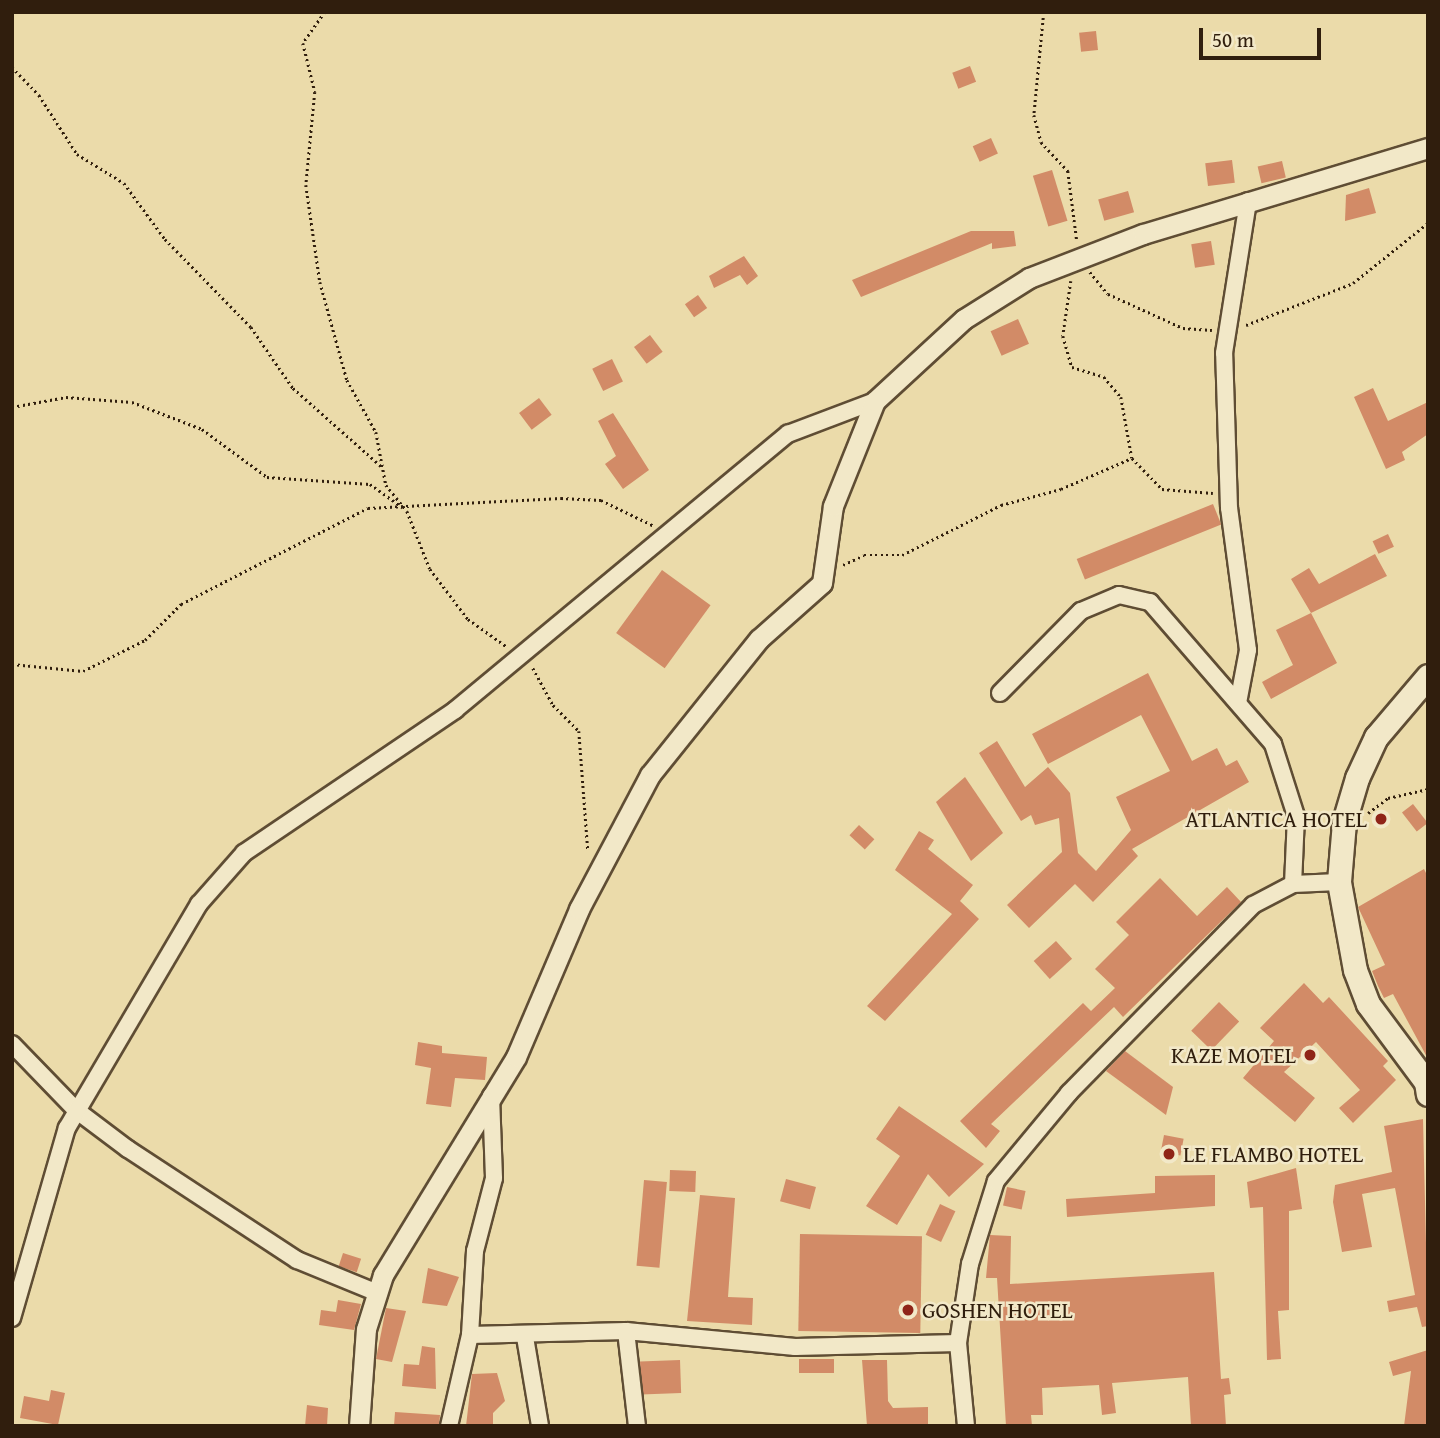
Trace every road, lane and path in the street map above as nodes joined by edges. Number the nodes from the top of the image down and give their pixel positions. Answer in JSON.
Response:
{"nodes":[{"id":1,"x":325,"y":12,"type":"edge"},
{"id":2,"x":1044,"y":12,"type":"edge"},
{"id":3,"x":12,"y":67,"type":"edge"},
{"id":4,"x":1428,"y":148,"type":"edge"},
{"id":5,"x":1248,"y":201,"type":"junction"},
{"id":6,"x":1428,"y":223,"type":"edge"},
{"id":7,"x":1079,"y":259,"type":"junction"},
{"id":8,"x":1227,"y":332,"type":"junction"},
{"id":9,"x":876,"y":401,"type":"junction"},
{"id":10,"x":12,"y":407,"type":"edge"},
{"id":11,"x":1132,"y":457,"type":"junction"},
{"id":12,"x":383,"y":468,"type":"junction"},
{"id":13,"x":1228,"y":495,"type":"junction"},
{"id":14,"x":407,"y":511,"type":"junction"},
{"id":15,"x":669,"y":533,"type":"junction"},
{"id":16,"x":826,"y":573,"type":"junction"},
{"id":17,"x":520,"y":656,"type":"junction"},
{"id":18,"x":12,"y":664,"type":"edge"},
{"id":19,"x":1428,"y":676,"type":"edge"},
{"id":20,"x":1000,"y":692,"type":"dead end"},
{"id":21,"x":1238,"y":704,"type":"junction"},
{"id":22,"x":1428,"y":789,"type":"edge"},
{"id":23,"x":1343,"y":831,"type":"junction"},
{"id":24,"x":593,"y":881,"type":"junction"},
{"id":25,"x":1339,"y":882,"type":"junction"},
{"id":26,"x":1293,"y":884,"type":"junction"},
{"id":27,"x":12,"y":1044,"type":"edge"},
{"id":28,"x":1427,"y":1087,"type":"edge"},
{"id":29,"x":491,"y":1093,"type":"junction"},
{"id":30,"x":76,"y":1110,"type":"junction"},
{"id":31,"x":375,"y":1293,"type":"junction"},
{"id":32,"x":12,"y":1318,"type":"edge"},
{"id":33,"x":626,"y":1331,"type":"junction"},
{"id":34,"x":470,"y":1335,"type":"junction"},
{"id":35,"x":525,"y":1338,"type":"junction"},
{"id":36,"x":958,"y":1343,"type":"junction"},
{"id":37,"x":359,"y":1426,"type":"edge"},
{"id":38,"x":449,"y":1426,"type":"edge"},
{"id":39,"x":540,"y":1426,"type":"edge"},
{"id":40,"x":636,"y":1426,"type":"edge"},
{"id":41,"x":966,"y":1426,"type":"edge"}],
"edges":[{"from":1,"to":12,"type":"path"},
{"from":2,"to":7,"type":"path"},
{"from":3,"to":12,"type":"path"},
{"from":4,"to":5,"type":"street"},
{"from":5,"to":7,"type":"street"},
{"from":5,"to":8,"type":"street"},
{"from":6,"to":8,"type":"path"},
{"from":7,"to":8,"type":"path"},
{"from":7,"to":9,"type":"street"},
{"from":7,"to":11,"type":"path"},
{"from":8,"to":13,"type":"street"},
{"from":9,"to":15,"type":"street"},
{"from":9,"to":16,"type":"street"},
{"from":10,"to":14,"type":"path"},
{"from":11,"to":13,"type":"path"},
{"from":11,"to":16,"type":"path"},
{"from":12,"to":14,"type":"path"},
{"from":13,"to":21,"type":"street"},
{"from":14,"to":15,"type":"path"},
{"from":14,"to":17,"type":"path"},
{"from":14,"to":18,"type":"path"},
{"from":15,"to":17,"type":"street"},
{"from":16,"to":24,"type":"street"},
{"from":17,"to":24,"type":"path"},
{"from":17,"to":30,"type":"street"},
{"from":19,"to":23,"type":"main road"},
{"from":20,"to":21,"type":"street"},
{"from":21,"to":26,"type":"street"},
{"from":22,"to":23,"type":"path"},
{"from":23,"to":25,"type":"main road"},
{"from":24,"to":29,"type":"street"},
{"from":25,"to":26,"type":"street"},
{"from":25,"to":28,"type":"main road"},
{"from":26,"to":36,"type":"street"},
{"from":27,"to":30,"type":"street"},
{"from":29,"to":31,"type":"street"},
{"from":29,"to":34,"type":"street"},
{"from":30,"to":31,"type":"street"},
{"from":30,"to":32,"type":"street"},
{"from":31,"to":37,"type":"street"},
{"from":33,"to":35,"type":"street"},
{"from":33,"to":36,"type":"street"},
{"from":33,"to":40,"type":"street"},
{"from":34,"to":35,"type":"street"},
{"from":34,"to":38,"type":"street"},
{"from":35,"to":39,"type":"street"},
{"from":36,"to":41,"type":"street"}]}
